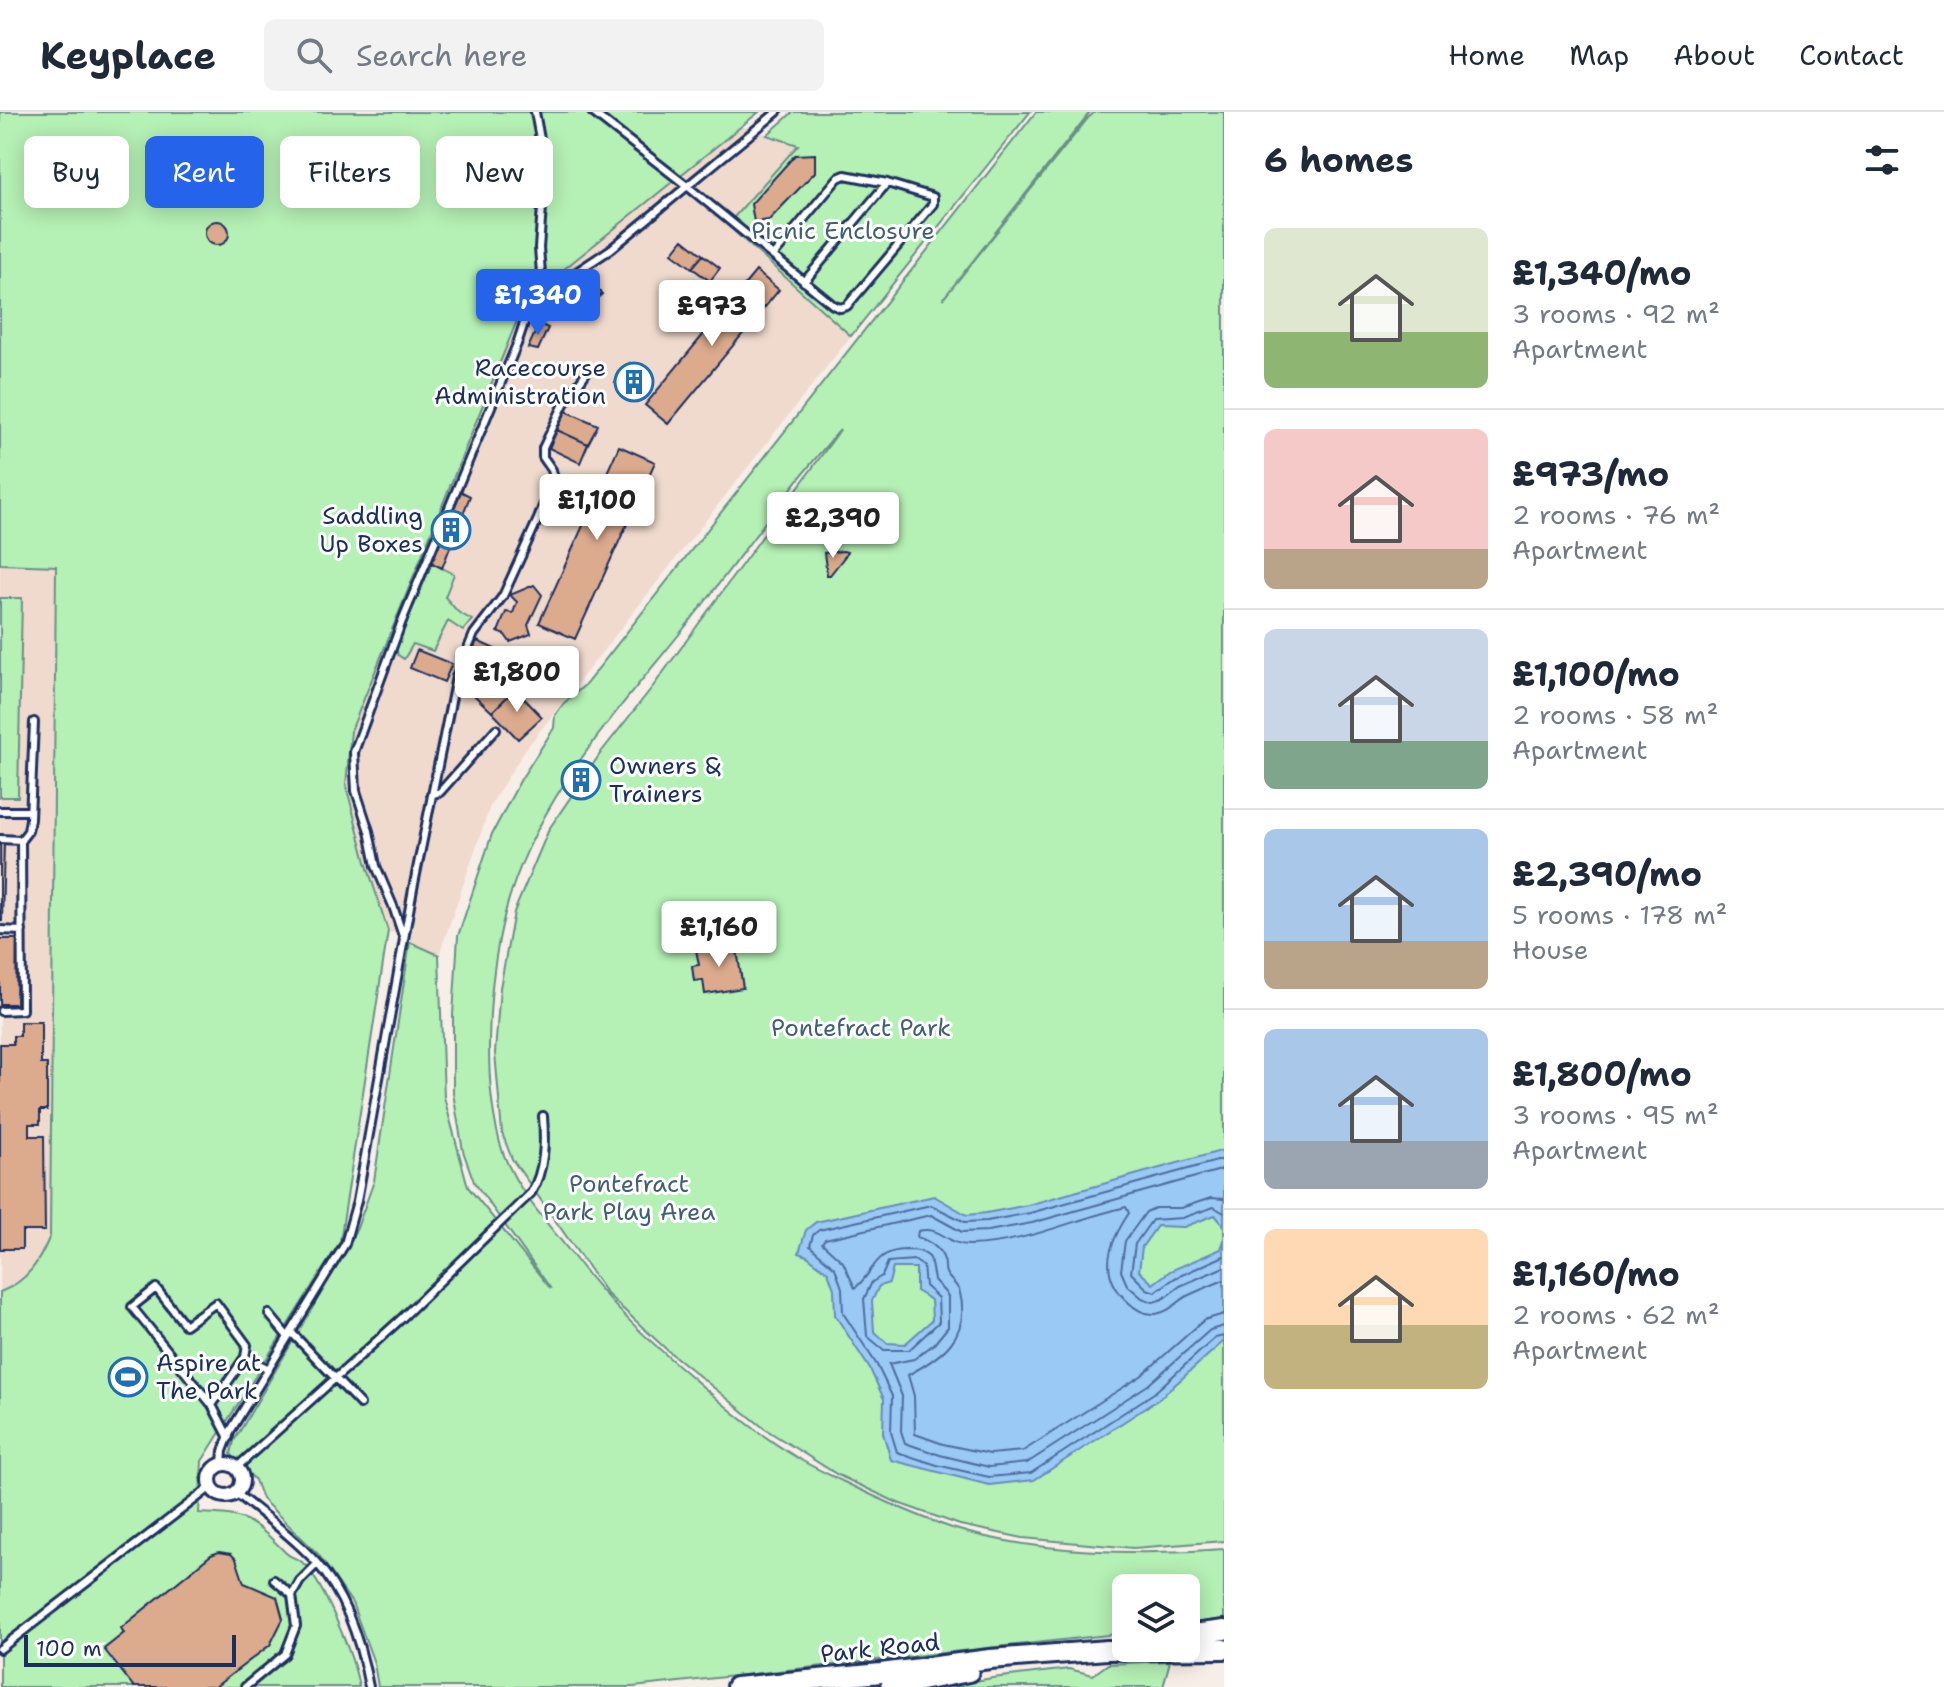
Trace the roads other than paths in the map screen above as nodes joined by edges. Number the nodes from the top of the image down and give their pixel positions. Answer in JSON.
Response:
{"nodes":[{"id":1,"x":535,"y":112,"type":"edge"},
{"id":2,"x":592,"y":112,"type":"edge"},
{"id":3,"x":777,"y":112,"type":"edge"},
{"id":4,"x":887,"y":183,"type":"junction"},
{"id":5,"x":687,"y":186,"type":"junction"},
{"id":6,"x":773,"y":256,"type":"junction"},
{"id":7,"x":804,"y":282,"type":"junction"},
{"id":8,"x":543,"y":298,"type":"junction"},
{"id":9,"x":586,"y":373,"type":"dead end"},
{"id":10,"x":34,"y":722,"type":"dead end"},
{"id":11,"x":496,"y":729,"type":"dead end"},
{"id":12,"x":431,"y":795,"type":"junction"},
{"id":13,"x":0,"y":811,"type":"edge"},
{"id":14,"x":30,"y":811,"type":"junction"},
{"id":15,"x":0,"y":839,"type":"edge"},
{"id":16,"x":21,"y":840,"type":"junction"},
{"id":17,"x":0,"y":930,"type":"edge"},
{"id":18,"x":22,"y":931,"type":"junction"},
{"id":19,"x":404,"y":940,"type":"junction"},
{"id":20,"x":1,"y":1011,"type":"edge"},
{"id":21,"x":543,"y":1116,"type":"dead end"},
{"id":22,"x":269,"y":1314,"type":"dead end"},
{"id":23,"x":290,"y":1335,"type":"junction"},
{"id":24,"x":245,"y":1357,"type":"junction"},
{"id":25,"x":269,"y":1369,"type":"junction"},
{"id":26,"x":334,"y":1380,"type":"junction"},
{"id":27,"x":360,"y":1404,"type":"dead end"},
{"id":28,"x":212,"y":1405,"type":"junction"},
{"id":29,"x":229,"y":1438,"type":"junction"},
{"id":30,"x":222,"y":1463,"type":"junction"},
{"id":31,"x":237,"y":1467,"type":"junction"},
{"id":32,"x":211,"y":1487,"type":"junction"},
{"id":33,"x":236,"y":1493,"type":"junction"},
{"id":34,"x":317,"y":1564,"type":"junction"},
{"id":35,"x":274,"y":1580,"type":"dead end"},
{"id":36,"x":292,"y":1595,"type":"junction"},
{"id":37,"x":1224,"y":1632,"type":"edge"},
{"id":38,"x":1200,"y":1634,"type":"edge"},
{"id":39,"x":0,"y":1649,"type":"edge"},
{"id":40,"x":1112,"y":1649,"type":"edge"},
{"id":41,"x":1200,"y":1649,"type":"edge"},
{"id":42,"x":1224,"y":1649,"type":"edge"},
{"id":43,"x":1030,"y":1658,"type":"junction"},
{"id":44,"x":903,"y":1684,"type":"edge"},
{"id":45,"x":245,"y":1687,"type":"edge"},
{"id":46,"x":369,"y":1687,"type":"edge"},
{"id":47,"x":739,"y":1687,"type":"edge"}],
"edges":[{"from":1,"to":8,"type":"lane"},
{"from":2,"to":5,"type":"lane"},
{"from":3,"to":5,"type":"lane"},
{"from":4,"to":6,"type":"lane"},
{"from":4,"to":7,"type":"lane"},
{"from":4,"to":7,"type":"lane"},
{"from":5,"to":6,"type":"lane"},
{"from":5,"to":8,"type":"lane"},
{"from":6,"to":7,"type":"lane"},
{"from":8,"to":19,"type":"lane"},
{"from":9,"to":12,"type":"lane"},
{"from":10,"to":14,"type":"lane"},
{"from":11,"to":12,"type":"lane"},
{"from":12,"to":19,"type":"lane"},
{"from":13,"to":14,"type":"lane"},
{"from":14,"to":16,"type":"lane"},
{"from":15,"to":16,"type":"lane"},
{"from":16,"to":18,"type":"lane"},
{"from":17,"to":18,"type":"lane"},
{"from":18,"to":20,"type":"lane"},
{"from":19,"to":23,"type":"lane"},
{"from":21,"to":26,"type":"lane"},
{"from":22,"to":23,"type":"lane"},
{"from":23,"to":25,"type":"lane"},
{"from":23,"to":26,"type":"lane"},
{"from":24,"to":25,"type":"lane"},
{"from":24,"to":28,"type":"lane"},
{"from":24,"to":28,"type":"lane"},
{"from":25,"to":29,"type":"lane"},
{"from":26,"to":27,"type":"lane"},
{"from":26,"to":31,"type":"lane"},
{"from":28,"to":29,"type":"lane"},
{"from":29,"to":30,"type":"lane"},
{"from":30,"to":31,"type":"street"},
{"from":30,"to":32,"type":"street"},
{"from":31,"to":33,"type":"street"},
{"from":32,"to":33,"type":"street"},
{"from":32,"to":39,"type":"lane"},
{"from":33,"to":34,"type":"lane"},
{"from":34,"to":36,"type":"lane"},
{"from":34,"to":46,"type":"lane"},
{"from":35,"to":36,"type":"lane"},
{"from":36,"to":45,"type":"lane"},
{"from":37,"to":38,"type":"main road"},
{"from":40,"to":43,"type":"main road","name":"Park Road"},
{"from":41,"to":42,"type":"main road","name":"Park Road"},
{"from":43,"to":44,"type":"main road","name":"Park Road"},
{"from":43,"to":44,"type":"main road","name":"Park Road"},
{"from":44,"to":47,"type":"main road","name":"Park Road"}]}
